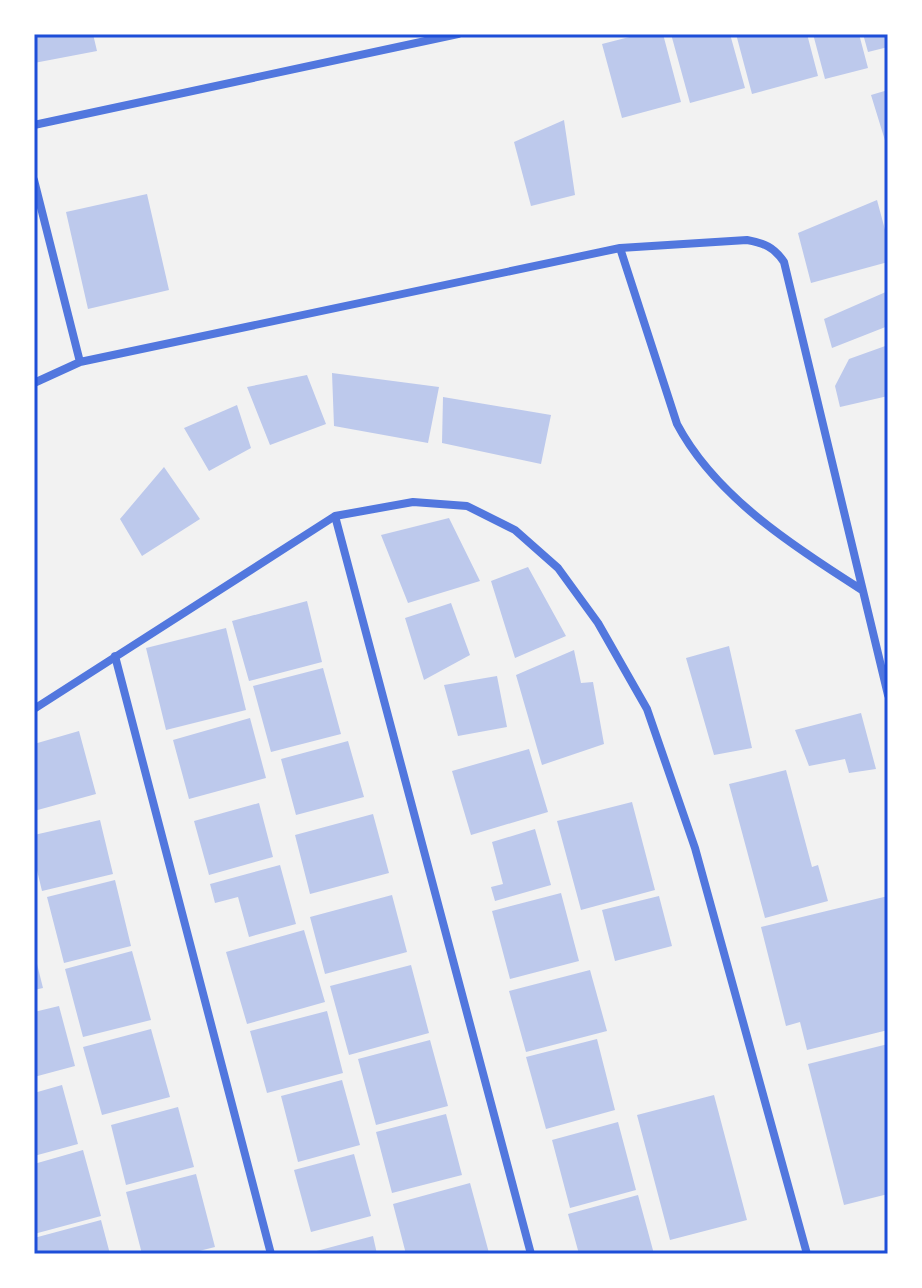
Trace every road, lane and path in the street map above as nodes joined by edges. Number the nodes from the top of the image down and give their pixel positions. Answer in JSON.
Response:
{"nodes":[{"id":1,"x":458,"y":34,"type":"edge"},
{"id":2,"x":34,"y":125,"type":"edge"},
{"id":3,"x":34,"y":180,"type":"edge"},
{"id":4,"x":620,"y":248,"type":"junction"},
{"id":5,"x":80,"y":362,"type":"junction"},
{"id":6,"x":34,"y":383,"type":"edge"},
{"id":7,"x":335,"y":516,"type":"junction"},
{"id":8,"x":862,"y":590,"type":"junction"},
{"id":9,"x":115,"y":656,"type":"junction"},
{"id":10,"x":888,"y":695,"type":"edge"},
{"id":11,"x":34,"y":709,"type":"edge"},
{"id":12,"x":271,"y":1254,"type":"edge"},
{"id":13,"x":531,"y":1254,"type":"edge"},
{"id":14,"x":807,"y":1254,"type":"edge"}],
"edges":[{"from":1,"to":2,"type":"street"},
{"from":3,"to":5,"type":"street"},
{"from":4,"to":5,"type":"street"},
{"from":4,"to":8,"type":"street"},
{"from":4,"to":8,"type":"street"},
{"from":5,"to":6,"type":"street"},
{"from":7,"to":9,"type":"street"},
{"from":7,"to":13,"type":"street"},
{"from":7,"to":14,"type":"street"},
{"from":8,"to":10,"type":"street"},
{"from":9,"to":11,"type":"street"},
{"from":9,"to":12,"type":"street"}]}
